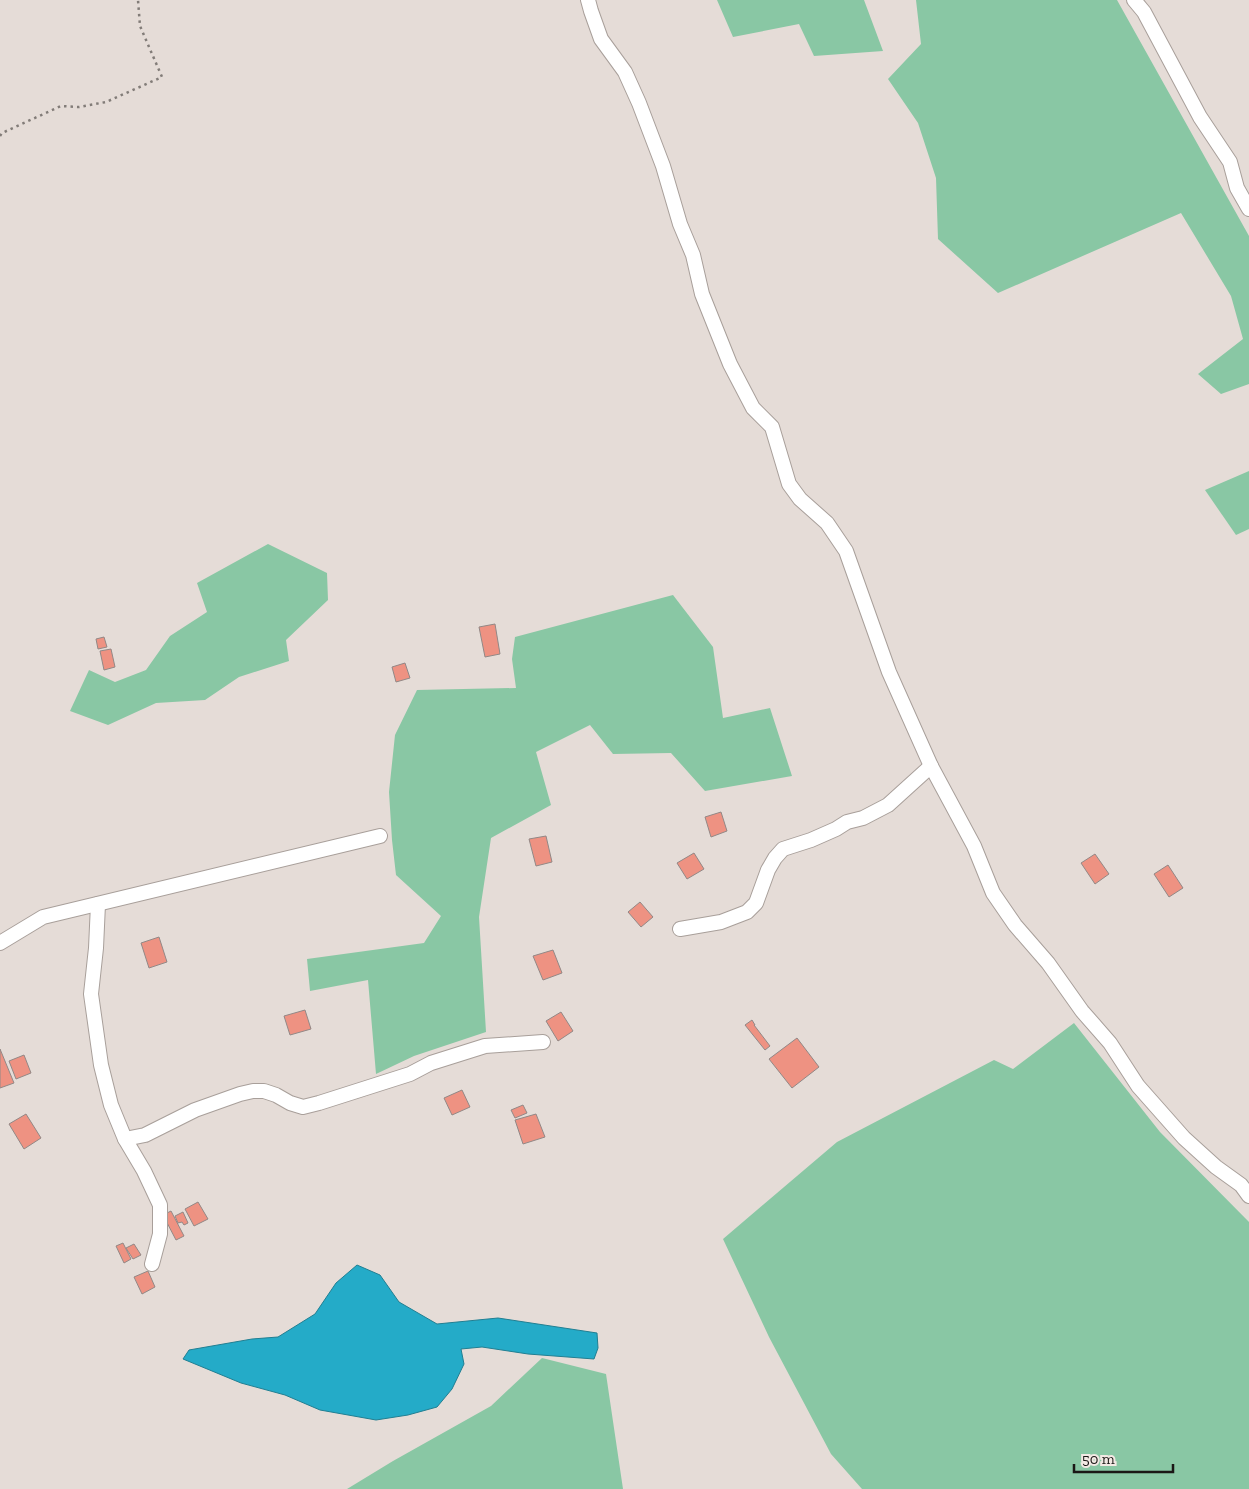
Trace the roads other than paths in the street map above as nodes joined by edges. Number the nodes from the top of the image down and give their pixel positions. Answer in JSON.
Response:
{"nodes":[{"id":1,"x":588,"y":0,"type":"edge"},
{"id":2,"x":1134,"y":0,"type":"edge"},
{"id":3,"x":1249,"y":209,"type":"edge"},
{"id":4,"x":931,"y":766,"type":"junction"},
{"id":5,"x":380,"y":836,"type":"dead end"},
{"id":6,"x":98,"y":904,"type":"junction"},
{"id":7,"x":680,"y":929,"type":"dead end"},
{"id":8,"x":0,"y":943,"type":"edge"},
{"id":9,"x":542,"y":1042,"type":"dead end"},
{"id":10,"x":125,"y":1139,"type":"junction"},
{"id":11,"x":1249,"y":1196,"type":"edge"},
{"id":12,"x":152,"y":1264,"type":"dead end"}],
"edges":[{"from":1,"to":4,"type":"street"},
{"from":2,"to":3,"type":"street"},
{"from":4,"to":7,"type":"street"},
{"from":4,"to":11,"type":"street"},
{"from":5,"to":6,"type":"street"},
{"from":6,"to":8,"type":"street"},
{"from":6,"to":10,"type":"street"},
{"from":9,"to":10,"type":"street"},
{"from":10,"to":12,"type":"street"}]}
